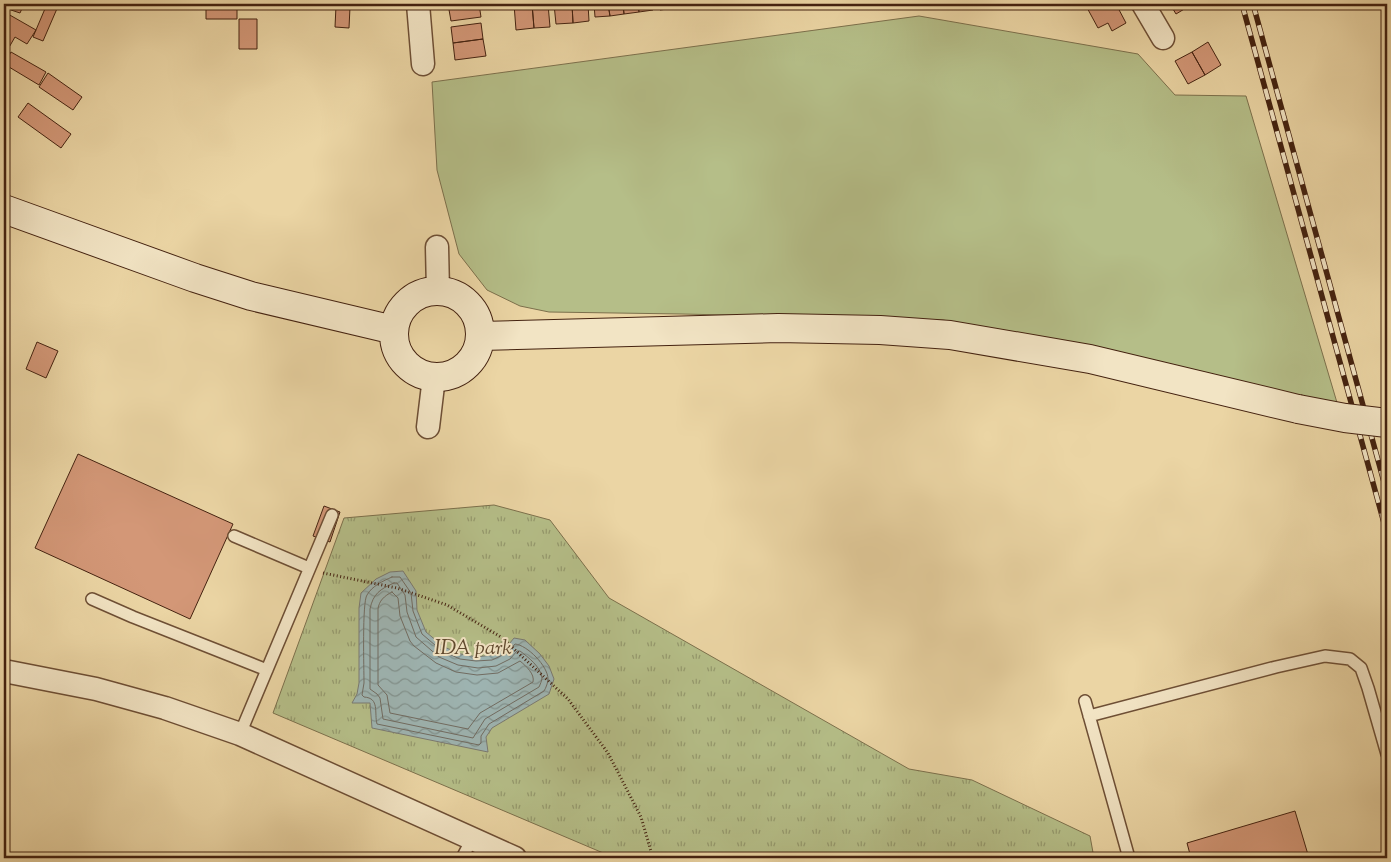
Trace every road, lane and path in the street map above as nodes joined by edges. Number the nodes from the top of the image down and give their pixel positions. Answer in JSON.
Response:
{"nodes":[{"id":1,"x":418,"y":4,"type":"edge"},
{"id":2,"x":1143,"y":4,"type":"edge"},
{"id":3,"x":1163,"y":38,"type":"dead end"},
{"id":4,"x":423,"y":64,"type":"dead end"},
{"id":5,"x":4,"y":210,"type":"edge"},
{"id":6,"x":438,"y":247,"type":"dead end"},
{"id":7,"x":438,"y":291,"type":"junction"},
{"id":8,"x":394,"y":330,"type":"junction"},
{"id":9,"x":481,"y":336,"type":"junction"},
{"id":10,"x":434,"y":377,"type":"junction"},
{"id":11,"x":1387,"y":423,"type":"edge"},
{"id":12,"x":428,"y":427,"type":"dead end"},
{"id":13,"x":332,"y":515,"type":"dead end"},
{"id":14,"x":234,"y":536,"type":"dead end"},
{"id":15,"x":309,"y":569,"type":"junction"},
{"id":16,"x":92,"y":599,"type":"dead end"},
{"id":17,"x":266,"y":670,"type":"junction"},
{"id":18,"x":4,"y":671,"type":"edge"},
{"id":19,"x":1085,"y":701,"type":"dead end"},
{"id":20,"x":1089,"y":716,"type":"junction"},
{"id":21,"x":240,"y":734,"type":"junction"},
{"id":22,"x":1387,"y":754,"type":"edge"},
{"id":23,"x":467,"y":849,"type":"edge"},
{"id":24,"x":516,"y":858,"type":"edge"},
{"id":25,"x":653,"y":858,"type":"edge"},
{"id":26,"x":1129,"y":858,"type":"edge"}],
"edges":[{"from":1,"to":4,"type":"street"},
{"from":2,"to":3,"type":"street"},
{"from":5,"to":8,"type":"main road"},
{"from":6,"to":7,"type":"street"},
{"from":7,"to":8,"type":"main road"},
{"from":7,"to":9,"type":"main road"},
{"from":8,"to":10,"type":"main road"},
{"from":9,"to":10,"type":"main road"},
{"from":9,"to":11,"type":"main road","bridge":true},
{"from":10,"to":12,"type":"street"},
{"from":13,"to":15,"type":"lane"},
{"from":14,"to":15,"type":"lane"},
{"from":15,"to":17,"type":"lane"},
{"from":15,"to":25,"type":"path"},
{"from":16,"to":17,"type":"lane"},
{"from":17,"to":21,"type":"lane"},
{"from":18,"to":21,"type":"street"},
{"from":19,"to":20,"type":"lane"},
{"from":20,"to":22,"type":"lane"},
{"from":20,"to":26,"type":"lane"},
{"from":21,"to":23,"type":"street"},
{"from":23,"to":24,"type":"street"}]}
